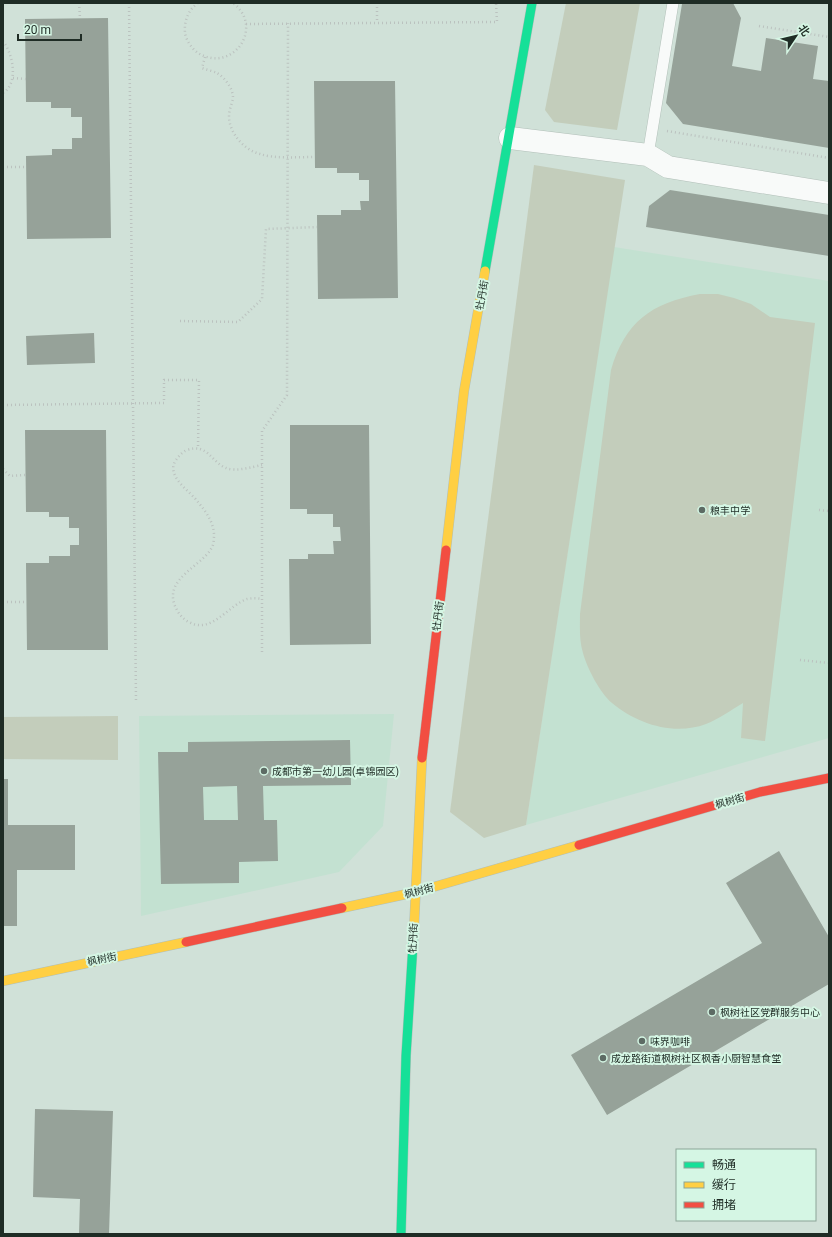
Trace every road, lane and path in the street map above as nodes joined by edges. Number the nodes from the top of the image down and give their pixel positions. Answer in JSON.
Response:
{"nodes":[{"id":1,"x":79,"y":3,"type":"edge"},
{"id":2,"x":129,"y":3,"type":"edge"},
{"id":3,"x":198,"y":3,"type":"edge"},
{"id":4,"x":233,"y":3,"type":"edge"},
{"id":5,"x":377,"y":3,"type":"edge"},
{"id":6,"x":496,"y":3,"type":"edge"},
{"id":7,"x":532,"y":3,"type":"edge"},
{"id":8,"x":673,"y":3,"type":"edge"},
{"id":9,"x":80,"y":18,"type":"dead end"},
{"id":10,"x":377,"y":23,"type":"junction"},
{"id":11,"x":246,"y":24,"type":"junction"},
{"id":12,"x":288,"y":24,"type":"junction"},
{"id":13,"x":759,"y":26,"type":"dead end"},
{"id":14,"x":829,"y":37,"type":"edge"},
{"id":15,"x":3,"y":41,"type":"edge"},
{"id":16,"x":205,"y":57,"type":"junction"},
{"id":17,"x":13,"y":78,"type":"junction"},
{"id":18,"x":26,"y":79,"type":"dead end"},
{"id":19,"x":3,"y":93,"type":"edge"},
{"id":20,"x":653,"y":129,"type":"junction"},
{"id":21,"x":510,"y":138,"type":"junction"},
{"id":22,"x":648,"y":155,"type":"junction"},
{"id":23,"x":288,"y":157,"type":"junction"},
{"id":24,"x":315,"y":157,"type":"dead end"},
{"id":25,"x":829,"y":158,"type":"edge"},
{"id":26,"x":3,"y":167,"type":"edge"},
{"id":27,"x":26,"y":167,"type":"dead end"},
{"id":28,"x":829,"y":193,"type":"edge"},
{"id":29,"x":288,"y":228,"type":"junction"},
{"id":30,"x":318,"y":228,"type":"dead end"},
{"id":31,"x":180,"y":321,"type":"dead end"},
{"id":32,"x":133,"y":402,"type":"junction"},
{"id":33,"x":3,"y":405,"type":"edge"},
{"id":34,"x":198,"y":449,"type":"junction"},
{"id":35,"x":262,"y":465,"type":"junction"},
{"id":36,"x":3,"y":469,"type":"edge"},
{"id":37,"x":26,"y":475,"type":"dead end"},
{"id":38,"x":819,"y":510,"type":"dead end"},
{"id":39,"x":829,"y":511,"type":"edge"},
{"id":40,"x":262,"y":599,"type":"junction"},
{"id":41,"x":3,"y":602,"type":"edge"},
{"id":42,"x":27,"y":602,"type":"dead end"},
{"id":43,"x":262,"y":652,"type":"dead end"},
{"id":44,"x":800,"y":660,"type":"dead end"},
{"id":45,"x":829,"y":663,"type":"edge"},
{"id":46,"x":136,"y":702,"type":"dead end"},
{"id":47,"x":829,"y":778,"type":"edge"},
{"id":48,"x":416,"y":892,"type":"junction"},
{"id":49,"x":3,"y":981,"type":"edge"},
{"id":50,"x":401,"y":1234,"type":"edge"}],
"edges":[{"from":1,"to":9,"type":"path"},
{"from":2,"to":32,"type":"path"},
{"from":3,"to":16,"type":"path"},
{"from":4,"to":11,"type":"path"},
{"from":5,"to":10,"type":"path"},
{"from":6,"to":10,"type":"path"},
{"from":7,"to":21,"type":"street","name":"牡丹街"},
{"from":8,"to":20,"type":"lane"},
{"from":10,"to":12,"type":"path"},
{"from":11,"to":12,"type":"path"},
{"from":11,"to":16,"type":"path"},
{"from":12,"to":23,"type":"path"},
{"from":13,"to":14,"type":"path"},
{"from":15,"to":17,"type":"path"},
{"from":16,"to":23,"type":"path"},
{"from":17,"to":18,"type":"path"},
{"from":17,"to":19,"type":"path"},
{"from":20,"to":22,"type":"lane"},
{"from":20,"to":25,"type":"path"},
{"from":21,"to":22,"type":"street"},
{"from":21,"to":48,"type":"street","name":"牡丹街"},
{"from":22,"to":28,"type":"street"},
{"from":23,"to":24,"type":"path"},
{"from":23,"to":29,"type":"path"},
{"from":26,"to":27,"type":"path"},
{"from":29,"to":30,"type":"path"},
{"from":29,"to":31,"type":"path"},
{"from":29,"to":35,"type":"path"},
{"from":32,"to":33,"type":"path"},
{"from":32,"to":34,"type":"path"},
{"from":32,"to":46,"type":"path"},
{"from":34,"to":35,"type":"path"},
{"from":34,"to":40,"type":"path"},
{"from":35,"to":40,"type":"path"},
{"from":36,"to":37,"type":"path"},
{"from":38,"to":39,"type":"path"},
{"from":40,"to":43,"type":"path"},
{"from":41,"to":42,"type":"path"},
{"from":44,"to":45,"type":"path"},
{"from":47,"to":48,"type":"street","name":"枫树街"},
{"from":48,"to":49,"type":"street","name":"枫树街"},
{"from":48,"to":50,"type":"street","name":"牡丹街"}]}
